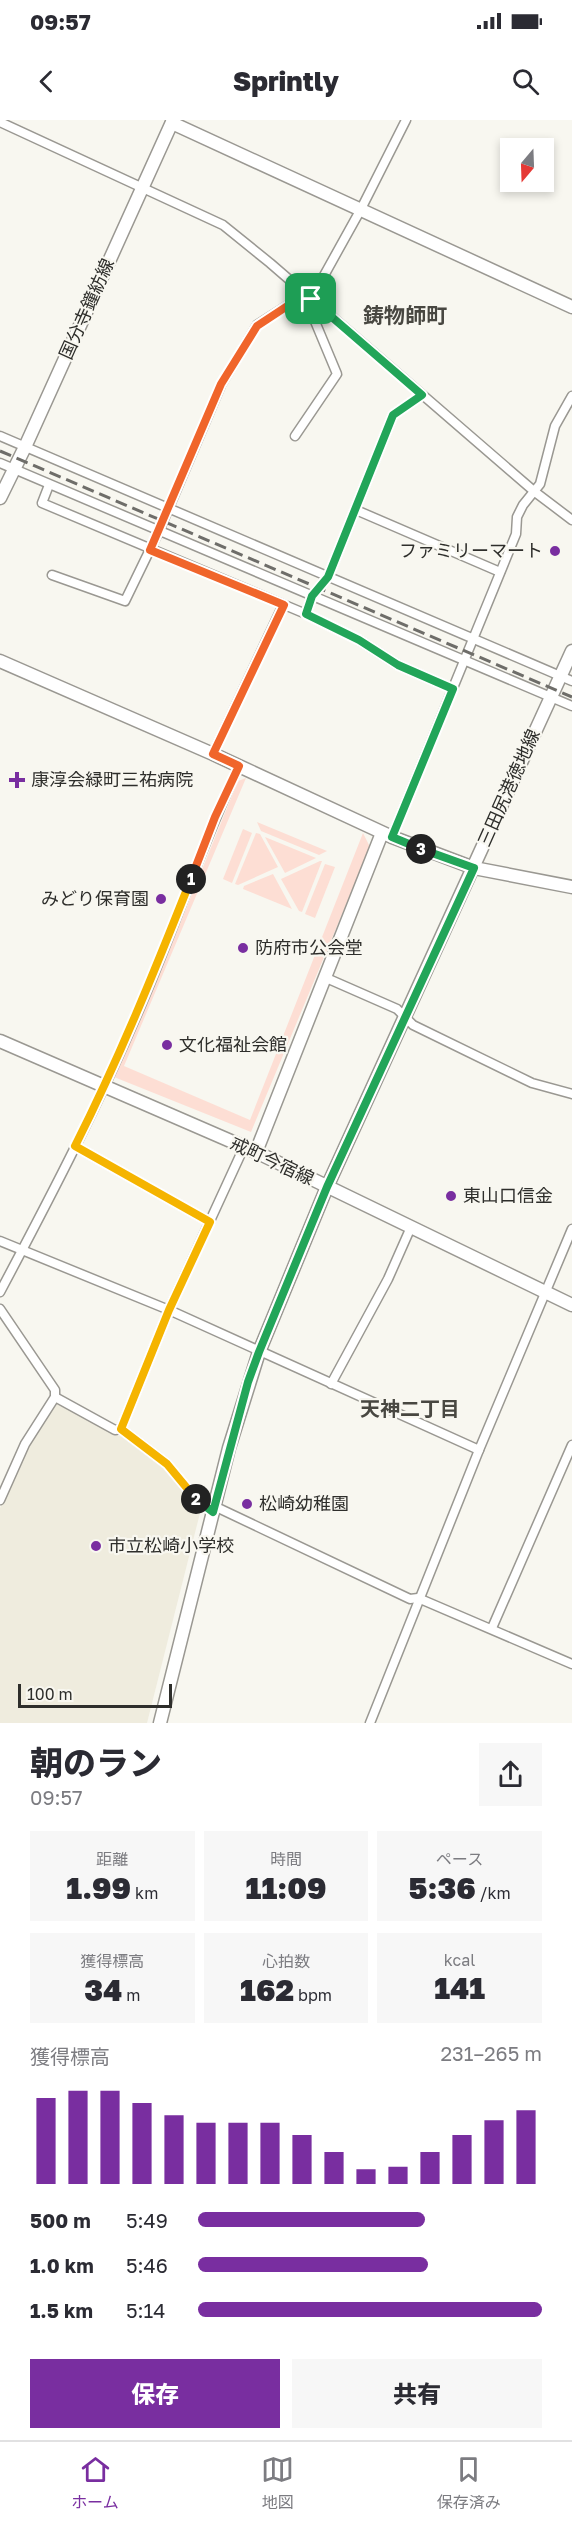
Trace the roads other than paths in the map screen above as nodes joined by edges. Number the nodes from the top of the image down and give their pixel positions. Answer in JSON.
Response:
{"nodes":[{"id":1,"x":406,"y":120,"type":"edge"},
{"id":2,"x":0,"y":122,"type":"edge"},
{"id":3,"x":173,"y":122,"type":"edge"},
{"id":4,"x":141,"y":188,"type":"junction"},
{"id":5,"x":361,"y":209,"type":"junction"},
{"id":6,"x":308,"y":297,"type":"junction"},
{"id":7,"x":572,"y":307,"type":"edge"},
{"id":8,"x":422,"y":395,"type":"junction"},
{"id":9,"x":572,"y":396,"type":"edge"},
{"id":10,"x":0,"y":436,"type":"edge"},
{"id":11,"x":295,"y":436,"type":"dead end"},
{"id":12,"x":25,"y":447,"type":"junction"},
{"id":13,"x":0,"y":463,"type":"edge"},
{"id":14,"x":15,"y":469,"type":"junction"},
{"id":15,"x":49,"y":485,"type":"junction"},
{"id":16,"x":535,"y":492,"type":"junction"},
{"id":17,"x":0,"y":498,"type":"edge"},
{"id":18,"x":168,"y":508,"type":"junction"},
{"id":19,"x":356,"y":510,"type":"junction"},
{"id":20,"x":572,"y":520,"type":"edge"},
{"id":21,"x":159,"y":531,"type":"junction"},
{"id":22,"x":150,"y":550,"type":"junction"},
{"id":23,"x":500,"y":572,"type":"junction"},
{"id":24,"x":52,"y":574,"type":"dead end"},
{"id":25,"x":328,"y":577,"type":"junction"},
{"id":26,"x":312,"y":596,"type":"junction"},
{"id":27,"x":284,"y":605,"type":"junction"},
{"id":28,"x":306,"y":614,"type":"junction"},
{"id":29,"x":474,"y":639,"type":"junction"},
{"id":30,"x":572,"y":651,"type":"edge"},
{"id":31,"x":463,"y":660,"type":"junction"},
{"id":32,"x":0,"y":661,"type":"edge"},
{"id":33,"x":560,"y":677,"type":"junction"},
{"id":34,"x":572,"y":681,"type":"edge"},
{"id":35,"x":453,"y":689,"type":"junction"},
{"id":36,"x":550,"y":697,"type":"junction"},
{"id":37,"x":572,"y":706,"type":"edge"},
{"id":38,"x":213,"y":754,"type":"junction"},
{"id":39,"x":239,"y":766,"type":"junction"},
{"id":40,"x":387,"y":835,"type":"junction"},
{"id":41,"x":474,"y":868,"type":"junction"},
{"id":42,"x":572,"y":887,"type":"edge"},
{"id":43,"x":324,"y":977,"type":"junction"},
{"id":44,"x":405,"y":1017,"type":"junction"},
{"id":45,"x":0,"y":1041,"type":"edge"},
{"id":46,"x":105,"y":1087,"type":"junction"},
{"id":47,"x":572,"y":1094,"type":"edge"},
{"id":48,"x":75,"y":1146,"type":"junction"},
{"id":49,"x":243,"y":1147,"type":"junction"},
{"id":50,"x":256,"y":1152,"type":"junction"},
{"id":51,"x":327,"y":1187,"type":"junction"},
{"id":52,"x":210,"y":1222,"type":"junction"},
{"id":53,"x":411,"y":1227,"type":"junction"},
{"id":54,"x":572,"y":1229,"type":"edge"},
{"id":55,"x":0,"y":1241,"type":"edge"},
{"id":56,"x":22,"y":1250,"type":"junction"},
{"id":57,"x":0,"y":1292,"type":"edge"},
{"id":58,"x":546,"y":1292,"type":"junction"},
{"id":59,"x":572,"y":1305,"type":"edge"},
{"id":60,"x":0,"y":1309,"type":"edge"},
{"id":61,"x":169,"y":1310,"type":"junction"},
{"id":62,"x":259,"y":1352,"type":"junction"},
{"id":63,"x":331,"y":1384,"type":"junction"},
{"id":64,"x":55,"y":1397,"type":"junction"},
{"id":65,"x":121,"y":1429,"type":"junction"},
{"id":66,"x":572,"y":1445,"type":"edge"},
{"id":67,"x":479,"y":1450,"type":"junction"},
{"id":68,"x":0,"y":1500,"type":"edge"},
{"id":69,"x":213,"y":1509,"type":"junction"},
{"id":70,"x":418,"y":1598,"type":"junction"},
{"id":71,"x":492,"y":1628,"type":"junction"},
{"id":72,"x":572,"y":1664,"type":"edge"},
{"id":73,"x":159,"y":1723,"type":"edge"},
{"id":74,"x":370,"y":1723,"type":"edge"}],
"edges":[{"from":1,"to":5,"type":"street"},
{"from":2,"to":4,"type":"street"},
{"from":3,"to":4,"type":"street","name":"国分寺鐘紡線"},
{"from":3,"to":5,"type":"street"},
{"from":4,"to":6,"type":"street"},
{"from":4,"to":12,"type":"street","name":"国分寺鐘紡線"},
{"from":5,"to":6,"type":"street"},
{"from":5,"to":7,"type":"street"},
{"from":6,"to":8,"type":"street"},
{"from":6,"to":11,"type":"street"},
{"from":6,"to":18,"type":"street"},
{"from":8,"to":16,"type":"street"},
{"from":8,"to":19,"type":"street"},
{"from":9,"to":16,"type":"street"},
{"from":10,"to":12,"type":"street"},
{"from":12,"to":14,"type":"street","name":"国分寺鐘紡線"},
{"from":12,"to":18,"type":"street"},
{"from":13,"to":14,"type":"street"},
{"from":14,"to":15,"type":"street"},
{"from":14,"to":17,"type":"street","name":"国分寺鐘紡線"},
{"from":15,"to":21,"type":"street"},
{"from":15,"to":22,"type":"street"},
{"from":16,"to":20,"type":"street"},
{"from":16,"to":23,"type":"street"},
{"from":18,"to":21,"type":"street"},
{"from":18,"to":25,"type":"street"},
{"from":19,"to":23,"type":"street"},
{"from":19,"to":25,"type":"street"},
{"from":21,"to":22,"type":"street"},
{"from":21,"to":26,"type":"street"},
{"from":22,"to":24,"type":"street"},
{"from":22,"to":27,"type":"street"},
{"from":23,"to":29,"type":"street"},
{"from":25,"to":26,"type":"street"},
{"from":25,"to":29,"type":"street"},
{"from":26,"to":28,"type":"street"},
{"from":26,"to":31,"type":"street"},
{"from":27,"to":28,"type":"street"},
{"from":27,"to":38,"type":"street"},
{"from":28,"to":35,"type":"street"},
{"from":29,"to":31,"type":"street"},
{"from":29,"to":33,"type":"street"},
{"from":30,"to":33,"type":"street","name":"三田尻港徳地線"},
{"from":31,"to":35,"type":"street"},
{"from":31,"to":36,"type":"street"},
{"from":32,"to":38,"type":"street"},
{"from":33,"to":34,"type":"street"},
{"from":33,"to":36,"type":"street","name":"三田尻港徳地線"},
{"from":35,"to":40,"type":"street"},
{"from":36,"to":37,"type":"street"},
{"from":36,"to":41,"type":"street","name":"三田尻港徳地線"},
{"from":38,"to":39,"type":"street"},
{"from":39,"to":40,"type":"street"},
{"from":39,"to":46,"type":"street"},
{"from":40,"to":41,"type":"street"},
{"from":40,"to":43,"type":"street"},
{"from":41,"to":42,"type":"street","name":"三田尻港徳地線"},
{"from":41,"to":44,"type":"street"},
{"from":43,"to":44,"type":"street"},
{"from":43,"to":50,"type":"street"},
{"from":44,"to":47,"type":"street"},
{"from":44,"to":51,"type":"street"},
{"from":45,"to":46,"type":"street","name":"戒町今宿線"},
{"from":46,"to":48,"type":"street"},
{"from":46,"to":49,"type":"street","name":"戒町今宿線"},
{"from":48,"to":52,"type":"street"},
{"from":48,"to":56,"type":"street"},
{"from":49,"to":50,"type":"street","name":"戒町今宿線"},
{"from":49,"to":52,"type":"street"},
{"from":50,"to":51,"type":"street","name":"戒町今宿線"},
{"from":51,"to":53,"type":"street","name":"戒町今宿線"},
{"from":51,"to":62,"type":"street"},
{"from":52,"to":61,"type":"street"},
{"from":53,"to":58,"type":"street","name":"戒町今宿線"},
{"from":53,"to":63,"type":"street"},
{"from":54,"to":58,"type":"street"},
{"from":55,"to":56,"type":"street"},
{"from":56,"to":57,"type":"street"},
{"from":56,"to":61,"type":"street"},
{"from":58,"to":59,"type":"street","name":"戒町今宿線"},
{"from":58,"to":67,"type":"street"},
{"from":60,"to":64,"type":"street"},
{"from":61,"to":62,"type":"street"},
{"from":61,"to":65,"type":"street"},
{"from":62,"to":63,"type":"street"},
{"from":62,"to":69,"type":"street"},
{"from":63,"to":67,"type":"street"},
{"from":64,"to":65,"type":"street"},
{"from":64,"to":68,"type":"street"},
{"from":65,"to":69,"type":"street"},
{"from":66,"to":71,"type":"street"},
{"from":67,"to":70,"type":"street"},
{"from":69,"to":70,"type":"street"},
{"from":69,"to":73,"type":"street"},
{"from":70,"to":71,"type":"street"},
{"from":70,"to":74,"type":"street"},
{"from":71,"to":72,"type":"street"}]}
